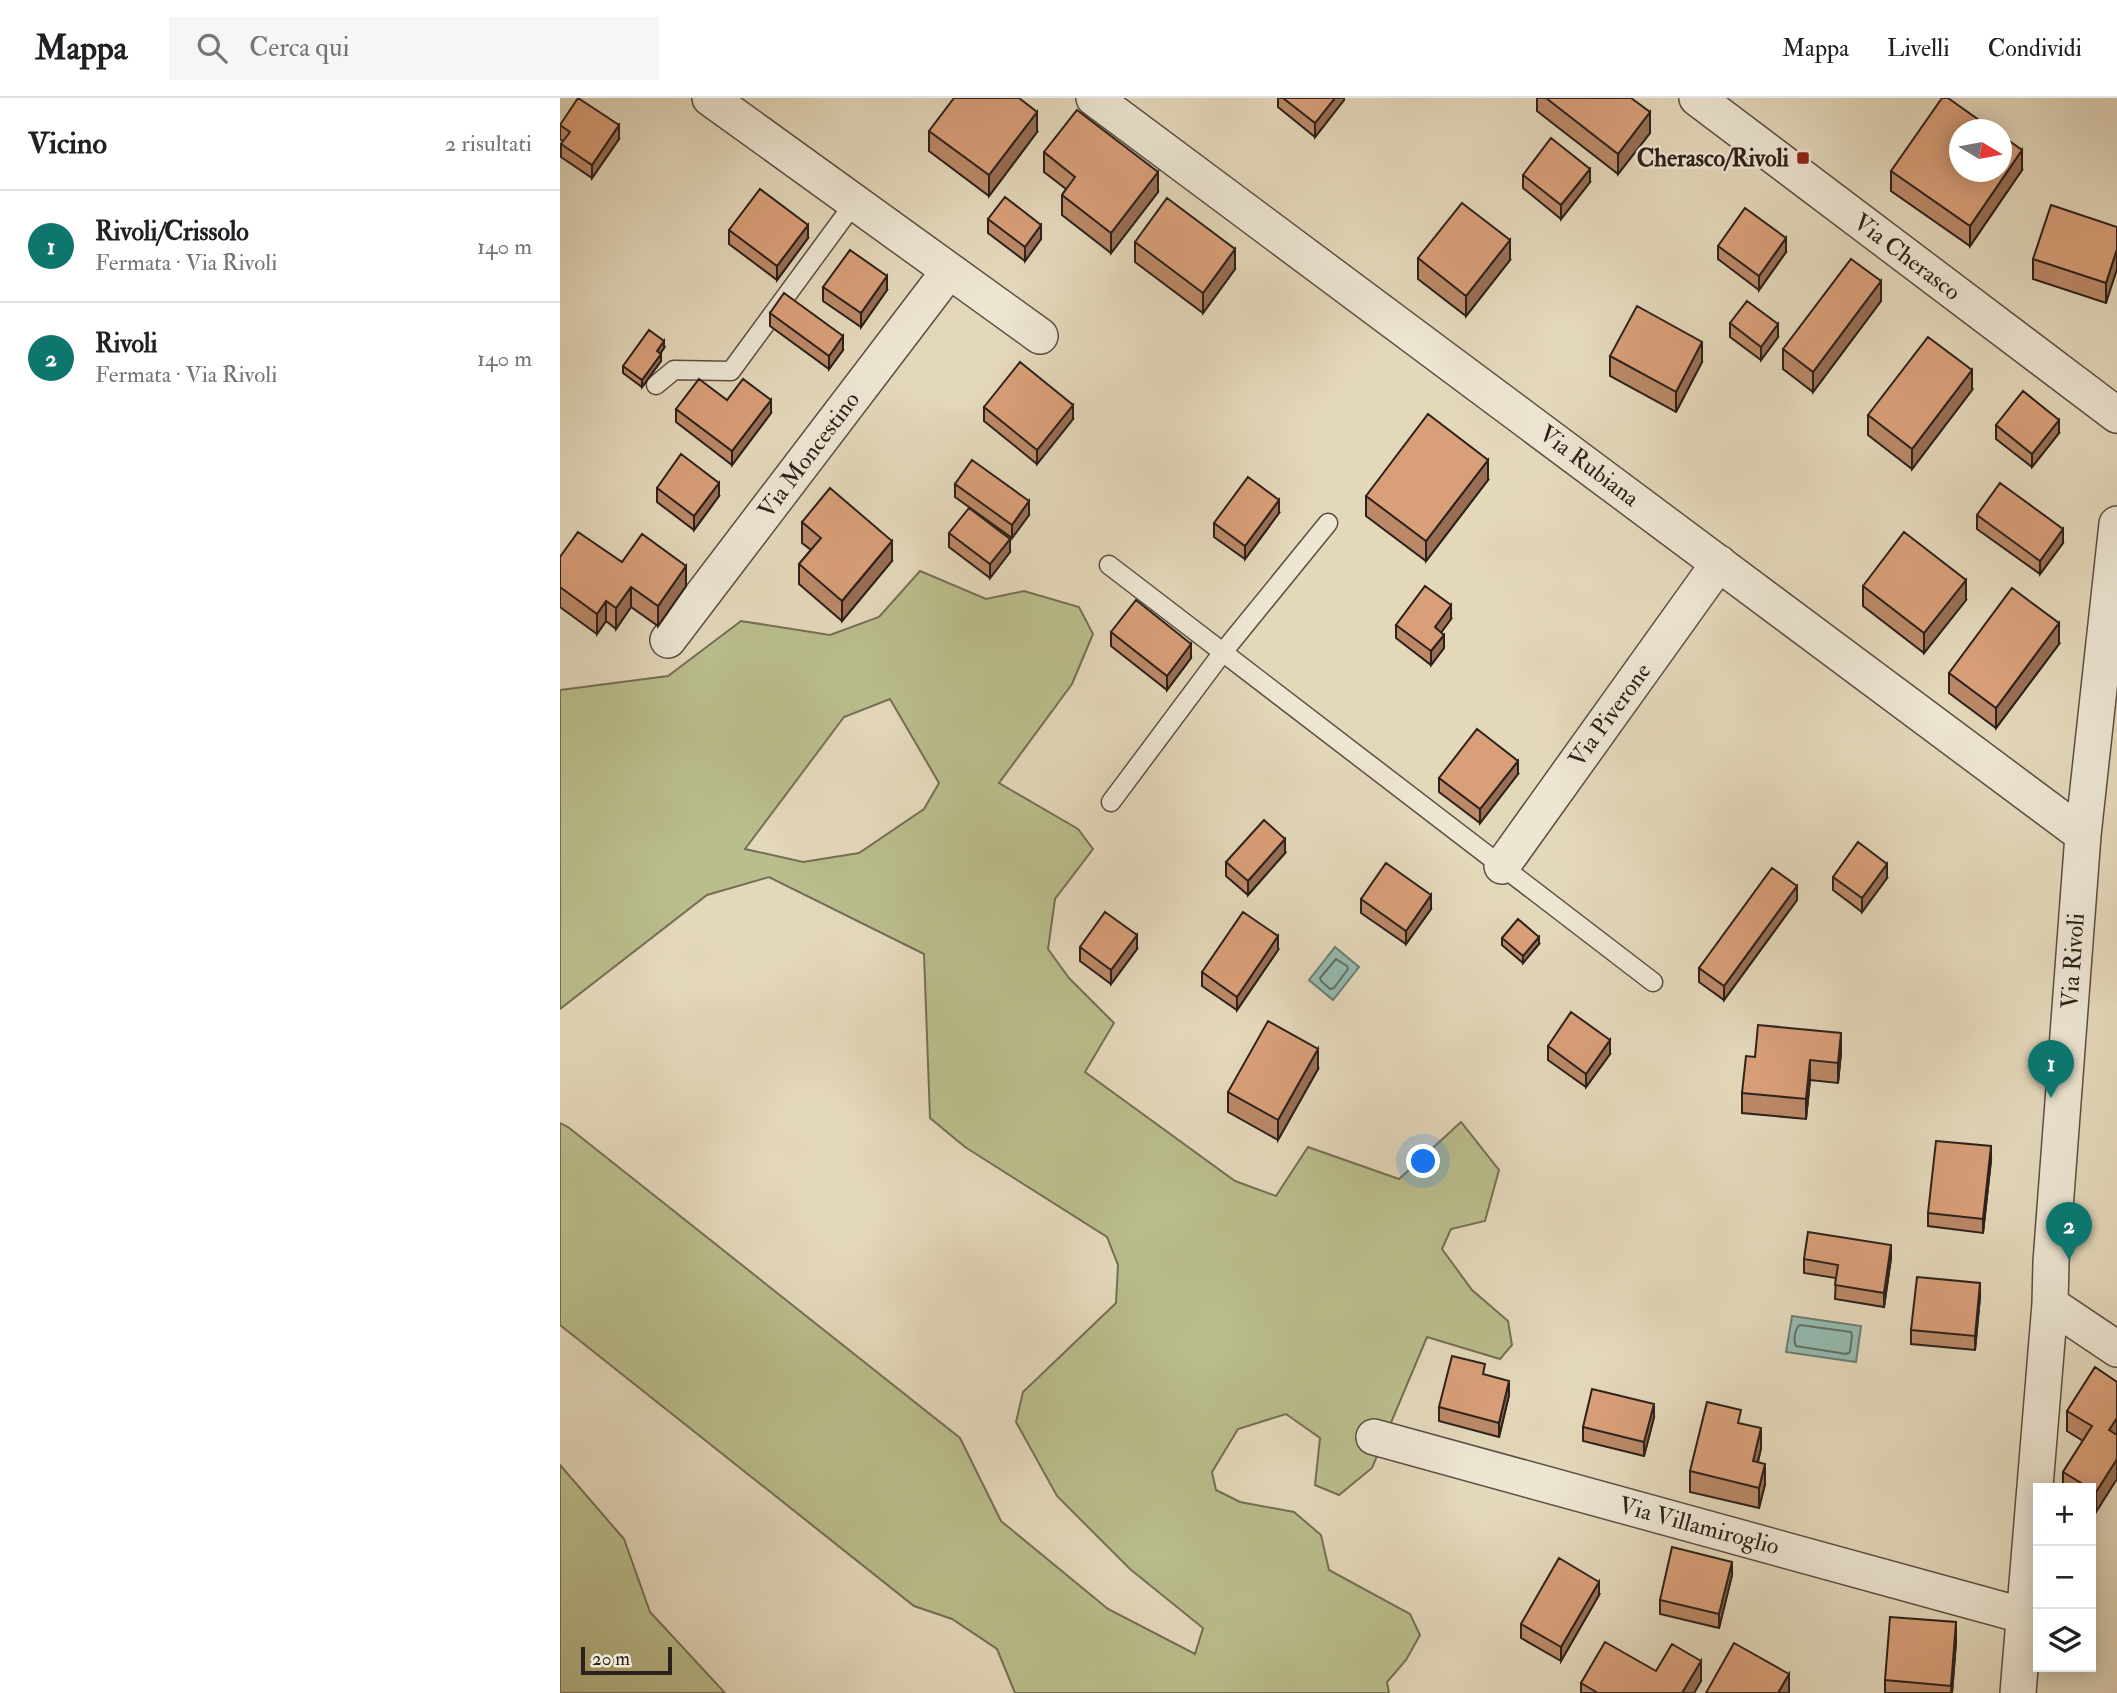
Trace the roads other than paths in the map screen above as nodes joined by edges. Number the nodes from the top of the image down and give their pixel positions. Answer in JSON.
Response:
{"nodes":[{"id":1,"x":710,"y":98,"type":"edge"},
{"id":2,"x":1094,"y":98,"type":"edge"},
{"id":3,"x":1697,"y":98,"type":"edge"},
{"id":4,"x":855,"y":202,"type":"junction"},
{"id":5,"x":949,"y":271,"type":"junction"},
{"id":6,"x":1040,"y":335,"type":"dead end"},
{"id":7,"x":656,"y":385,"type":"dead end"},
{"id":8,"x":2117,"y":415,"type":"edge"},
{"id":9,"x":1328,"y":523,"type":"dead end"},
{"id":10,"x":2117,"y":524,"type":"edge"},
{"id":11,"x":1719,"y":563,"type":"junction"},
{"id":12,"x":1109,"y":565,"type":"dead end"},
{"id":13,"x":668,"y":640,"type":"dead end"},
{"id":14,"x":1223,"y":652,"type":"junction"},
{"id":15,"x":1111,"y":802,"type":"dead end"},
{"id":16,"x":2083,"y":835,"type":"junction"},
{"id":17,"x":1502,"y":866,"type":"junction"},
{"id":18,"x":1653,"y":982,"type":"dead end"},
{"id":19,"x":2050,"y":1304,"type":"junction"},
{"id":20,"x":2117,"y":1349,"type":"edge"},
{"id":21,"x":1374,"y":1437,"type":"dead end"},
{"id":22,"x":2025,"y":1616,"type":"junction"},
{"id":23,"x":2018,"y":1693,"type":"edge"}],
"edges":[{"from":1,"to":4,"type":"street"},
{"from":2,"to":11,"type":"street","name":"Via Rubiana"},
{"from":3,"to":8,"type":"street","name":"Via Cherasco"},
{"from":4,"to":5,"type":"street"},
{"from":4,"to":7,"type":"lane"},
{"from":5,"to":6,"type":"street"},
{"from":5,"to":13,"type":"street","name":"Via Moncestino"},
{"from":9,"to":14,"type":"lane"},
{"from":10,"to":16,"type":"street","name":"Via Rivoli"},
{"from":11,"to":16,"type":"street","name":"Via Rubiana"},
{"from":11,"to":17,"type":"street","name":"Via Piverone"},
{"from":12,"to":14,"type":"lane"},
{"from":14,"to":15,"type":"lane"},
{"from":14,"to":17,"type":"lane"},
{"from":16,"to":19,"type":"street","name":"Via Rivoli"},
{"from":17,"to":18,"type":"lane"},
{"from":19,"to":20,"type":"street"},
{"from":19,"to":22,"type":"street","name":"Via Rivoli"},
{"from":21,"to":22,"type":"street","name":"Via Villamiroglio"},
{"from":22,"to":23,"type":"street","name":"Via Rivoli"}]}
